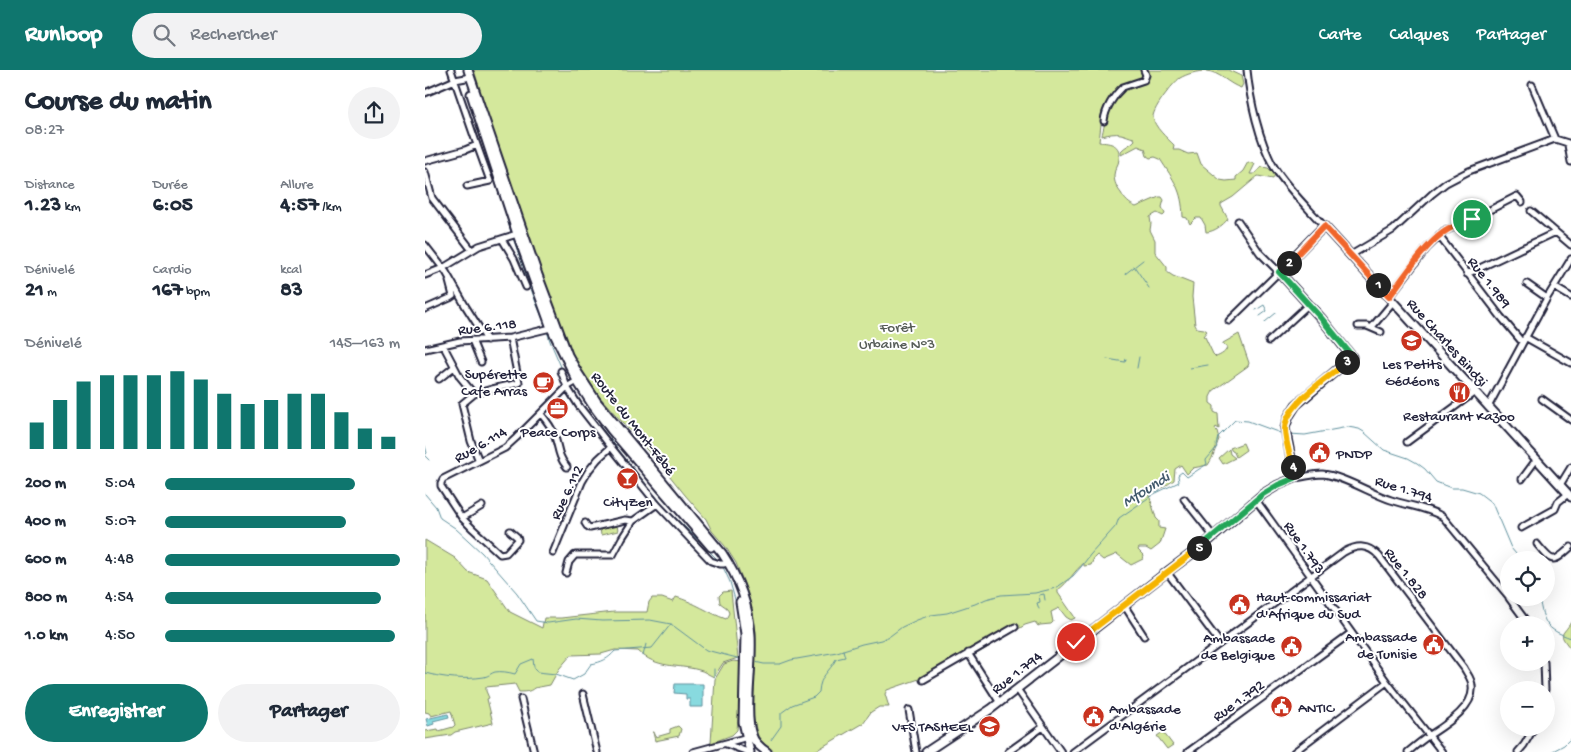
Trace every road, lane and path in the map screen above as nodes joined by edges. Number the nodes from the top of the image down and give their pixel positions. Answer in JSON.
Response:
{"nodes":[{"id":1,"x":451,"y":70,"type":"edge"},
{"id":2,"x":1144,"y":70,"type":"edge"},
{"id":3,"x":1247,"y":70,"type":"edge"},
{"id":4,"x":466,"y":72,"type":"edge"},
{"id":5,"x":455,"y":80,"type":"junction"},
{"id":6,"x":1532,"y":85,"type":"dead end"},
{"id":7,"x":425,"y":93,"type":"edge"},
{"id":8,"x":1104,"y":121,"type":"dead end"},
{"id":9,"x":1555,"y":139,"type":"junction"},
{"id":10,"x":1570,"y":144,"type":"edge"},
{"id":11,"x":477,"y":145,"type":"junction"},
{"id":12,"x":425,"y":161,"type":"edge"},
{"id":13,"x":1571,"y":162,"type":"edge"},
{"id":14,"x":425,"y":172,"type":"edge"},
{"id":15,"x":467,"y":186,"type":"dead end"},
{"id":16,"x":1522,"y":202,"type":"dead end"},
{"id":17,"x":1531,"y":210,"type":"dead end"},
{"id":18,"x":1238,"y":222,"type":"dead end"},
{"id":19,"x":1324,"y":226,"type":"junction"},
{"id":20,"x":1556,"y":232,"type":"junction"},
{"id":21,"x":517,"y":234,"type":"junction"},
{"id":22,"x":1439,"y":236,"type":"junction"},
{"id":23,"x":501,"y":239,"type":"junction"},
{"id":24,"x":425,"y":244,"type":"edge"},
{"id":25,"x":1571,"y":245,"type":"edge"},
{"id":26,"x":471,"y":249,"type":"junction"},
{"id":27,"x":1351,"y":255,"type":"junction"},
{"id":28,"x":1571,"y":259,"type":"edge"},
{"id":29,"x":443,"y":268,"type":"junction"},
{"id":30,"x":1279,"y":272,"type":"junction"},
{"id":31,"x":1467,"y":274,"type":"junction"},
{"id":32,"x":425,"y":275,"type":"edge"},
{"id":33,"x":449,"y":278,"type":"junction"},
{"id":34,"x":1527,"y":284,"type":"dead end"},
{"id":35,"x":526,"y":287,"type":"dead end"},
{"id":36,"x":1554,"y":288,"type":"junction"},
{"id":37,"x":1571,"y":297,"type":"edge"},
{"id":38,"x":1547,"y":298,"type":"junction"},
{"id":39,"x":1391,"y":299,"type":"junction"},
{"id":40,"x":1309,"y":304,"type":"junction"},
{"id":41,"x":425,"y":309,"type":"edge"},
{"id":42,"x":1229,"y":321,"type":"dead end"},
{"id":43,"x":1358,"y":326,"type":"dead end"},
{"id":44,"x":1372,"y":327,"type":"junction"},
{"id":45,"x":551,"y":328,"type":"junction"},
{"id":46,"x":1381,"y":332,"type":"dead end"},
{"id":47,"x":510,"y":338,"type":"junction"},
{"id":48,"x":472,"y":340,"type":"junction"},
{"id":49,"x":487,"y":340,"type":"junction"},
{"id":50,"x":1523,"y":340,"type":"junction"},
{"id":51,"x":1269,"y":341,"type":"dead end"},
{"id":52,"x":443,"y":345,"type":"junction"},
{"id":53,"x":425,"y":349,"type":"edge"},
{"id":54,"x":481,"y":362,"type":"dead end"},
{"id":55,"x":1571,"y":363,"type":"edge"},
{"id":56,"x":454,"y":367,"type":"junction"},
{"id":57,"x":561,"y":371,"type":"dead end"},
{"id":58,"x":439,"y":379,"type":"dead end"},
{"id":59,"x":577,"y":381,"type":"junction"},
{"id":60,"x":567,"y":387,"type":"junction"},
{"id":61,"x":1475,"y":392,"type":"junction"},
{"id":62,"x":474,"y":394,"type":"junction"},
{"id":63,"x":1542,"y":399,"type":"dead end"},
{"id":64,"x":1488,"y":407,"type":"junction"},
{"id":65,"x":541,"y":414,"type":"junction"},
{"id":66,"x":1571,"y":420,"type":"edge"},
{"id":67,"x":1407,"y":442,"type":"dead end"},
{"id":68,"x":611,"y":447,"type":"junction"},
{"id":69,"x":479,"y":460,"type":"junction"},
{"id":70,"x":1537,"y":460,"type":"junction"},
{"id":71,"x":567,"y":467,"type":"dead end"},
{"id":72,"x":1571,"y":467,"type":"edge"},
{"id":73,"x":1295,"y":478,"type":"junction"},
{"id":74,"x":1522,"y":479,"type":"dead end"},
{"id":75,"x":1560,"y":485,"type":"junction"},
{"id":76,"x":1569,"y":496,"type":"edge"},
{"id":77,"x":1184,"y":499,"type":"dead end"},
{"id":78,"x":1256,"y":500,"type":"junction"},
{"id":79,"x":657,"y":504,"type":"junction"},
{"id":80,"x":482,"y":506,"type":"dead end"},
{"id":81,"x":462,"y":518,"type":"junction"},
{"id":82,"x":633,"y":521,"type":"junction"},
{"id":83,"x":585,"y":523,"type":"dead end"},
{"id":84,"x":1521,"y":528,"type":"dead end"},
{"id":85,"x":510,"y":531,"type":"dead end"},
{"id":86,"x":1214,"y":536,"type":"junction"},
{"id":87,"x":1537,"y":544,"type":"dead end"},
{"id":88,"x":1571,"y":547,"type":"edge"},
{"id":89,"x":553,"y":554,"type":"dead end"},
{"id":90,"x":724,"y":564,"type":"junction"},
{"id":91,"x":1167,"y":572,"type":"junction"},
{"id":92,"x":566,"y":573,"type":"dead end"},
{"id":93,"x":1310,"y":576,"type":"junction"},
{"id":94,"x":1500,"y":587,"type":"edge"},
{"id":95,"x":1123,"y":605,"type":"junction"},
{"id":96,"x":1015,"y":627,"type":"dead end"},
{"id":97,"x":1351,"y":633,"type":"junction"},
{"id":98,"x":1145,"y":636,"type":"dead end"},
{"id":99,"x":1220,"y":643,"type":"junction"},
{"id":100,"x":968,"y":653,"type":"junction"},
{"id":101,"x":923,"y":680,"type":"dead end"},
{"id":102,"x":1387,"y":682,"type":"junction"},
{"id":103,"x":1017,"y":690,"type":"junction"},
{"id":104,"x":583,"y":694,"type":"dead end"},
{"id":105,"x":521,"y":700,"type":"dead end"},
{"id":106,"x":1000,"y":703,"type":"junction"},
{"id":107,"x":909,"y":710,"type":"dead end"},
{"id":108,"x":1043,"y":727,"type":"junction"},
{"id":109,"x":1430,"y":735,"type":"junction"},
{"id":110,"x":1530,"y":736,"type":"edge"},
{"id":111,"x":749,"y":737,"type":"junction"},
{"id":112,"x":726,"y":744,"type":"junction"},
{"id":113,"x":1193,"y":751,"type":"edge"},
{"id":114,"x":534,"y":752,"type":"edge"},
{"id":115,"x":597,"y":752,"type":"edge"},
{"id":116,"x":693,"y":752,"type":"edge"},
{"id":117,"x":749,"y":752,"type":"edge"},
{"id":118,"x":766,"y":752,"type":"edge"},
{"id":119,"x":916,"y":752,"type":"edge"},
{"id":120,"x":926,"y":752,"type":"edge"},
{"id":121,"x":1008,"y":752,"type":"edge"},
{"id":122,"x":1061,"y":752,"type":"edge"},
{"id":123,"x":1073,"y":752,"type":"edge"},
{"id":124,"x":1294,"y":752,"type":"edge"},
{"id":125,"x":1408,"y":752,"type":"edge"},
{"id":126,"x":1442,"y":752,"type":"edge"},
{"id":127,"x":1518,"y":752,"type":"edge"}],
"edges":[{"from":1,"to":5,"type":"street"},
{"from":2,"to":8,"type":"street"},
{"from":3,"to":19,"type":"street","name":"Rue Charles Bindzi"},
{"from":4,"to":5,"type":"street"},
{"from":4,"to":21,"type":"street","name":"Route du Mont-Fébé"},
{"from":4,"to":111,"type":"street","name":"Route du Mont-Fébé"},
{"from":5,"to":7,"type":"street"},
{"from":5,"to":11,"type":"street"},
{"from":6,"to":9,"type":"street"},
{"from":9,"to":10,"type":"street"},
{"from":9,"to":27,"type":"street"},
{"from":10,"to":13,"type":"street"},
{"from":11,"to":12,"type":"street"},
{"from":11,"to":15,"type":"street"},
{"from":14,"to":26,"type":"street"},
{"from":16,"to":22,"type":"street"},
{"from":17,"to":20,"type":"street"},
{"from":18,"to":30,"type":"street"},
{"from":19,"to":27,"type":"street","name":"Rue Charles Bindzi"},
{"from":19,"to":30,"type":"street"},
{"from":20,"to":25,"type":"street"},
{"from":20,"to":31,"type":"street"},
{"from":21,"to":23,"type":"street"},
{"from":21,"to":45,"type":"street","name":"Route du Mont-Fébé"},
{"from":22,"to":31,"type":"street","name":"Rue 1.989"},
{"from":22,"to":39,"type":"street"},
{"from":23,"to":26,"type":"street"},
{"from":23,"to":35,"type":"street"},
{"from":24,"to":29,"type":"street"},
{"from":26,"to":29,"type":"street"},
{"from":27,"to":39,"type":"street","name":"Rue Charles Bindzi"},
{"from":28,"to":36,"type":"street"},
{"from":29,"to":32,"type":"street"},
{"from":29,"to":33,"type":"street"},
{"from":30,"to":40,"type":"street"},
{"from":30,"to":42,"type":"street"},
{"from":31,"to":50,"type":"street","name":"Rue 1.989"},
{"from":33,"to":41,"type":"street"},
{"from":33,"to":49,"type":"street"},
{"from":34,"to":38,"type":"street"},
{"from":36,"to":37,"type":"street"},
{"from":36,"to":38,"type":"street"},
{"from":38,"to":50,"type":"street"},
{"from":39,"to":44,"type":"street"},
{"from":39,"to":61,"type":"street","name":"Rue Charles Bindzi"},
{"from":40,"to":51,"type":"street"},
{"from":40,"to":73,"type":"street"},
{"from":43,"to":44,"type":"street"},
{"from":44,"to":46,"type":"street"},
{"from":45,"to":47,"type":"street","name":"Rue 6.118"},
{"from":45,"to":59,"type":"street","name":"Route du Mont-Fébé"},
{"from":47,"to":49,"type":"street","name":"Rue 6.118"},
{"from":47,"to":62,"type":"street"},
{"from":48,"to":49,"type":"street","name":"Rue 6.118"},
{"from":48,"to":52,"type":"street","name":"Rue 6.118"},
{"from":48,"to":54,"type":"street"},
{"from":50,"to":55,"type":"street"},
{"from":50,"to":64,"type":"street"},
{"from":52,"to":53,"type":"street","name":"Rue 6.118"},
{"from":52,"to":56,"type":"street"},
{"from":56,"to":58,"type":"street"},
{"from":56,"to":62,"type":"street"},
{"from":57,"to":60,"type":"street"},
{"from":59,"to":60,"type":"street","name":"Rue 6.114"},
{"from":59,"to":90,"type":"street","name":"Route du Mont-Fébé"},
{"from":60,"to":65,"type":"street","name":"Rue 6.114"},
{"from":60,"to":68,"type":"street"},
{"from":61,"to":64,"type":"street","name":"Rue Charles Bindzi"},
{"from":61,"to":67,"type":"street"},
{"from":62,"to":69,"type":"street"},
{"from":63,"to":66,"type":"street"},
{"from":64,"to":70,"type":"street","name":"Rue Charles Bindzi"},
{"from":65,"to":69,"type":"street","name":"Rue 6.114"},
{"from":65,"to":71,"type":"street"},
{"from":68,"to":79,"type":"street"},
{"from":68,"to":89,"type":"street","name":"Rue 6.112"},
{"from":69,"to":81,"type":"street","name":"Rue 6.114"},
{"from":70,"to":74,"type":"street"},
{"from":70,"to":75,"type":"street","name":"Rue Charles Bindzi"},
{"from":72,"to":75,"type":"street"},
{"from":73,"to":78,"type":"street","name":"Rue 1.794"},
{"from":73,"to":94,"type":"street","name":"Rue 1.794"},
{"from":75,"to":76,"type":"street","name":"Rue Charles Bindzi"},
{"from":76,"to":84,"type":"street"},
{"from":77,"to":86,"type":"street"},
{"from":78,"to":86,"type":"street","name":"Rue 1.794"},
{"from":78,"to":93,"type":"street","name":"Rue 1.793"},
{"from":79,"to":82,"type":"street"},
{"from":79,"to":90,"type":"street"},
{"from":80,"to":81,"type":"street"},
{"from":81,"to":85,"type":"street"},
{"from":82,"to":83,"type":"street"},
{"from":82,"to":92,"type":"street"},
{"from":86,"to":91,"type":"street","name":"Rue 1.794"},
{"from":87,"to":88,"type":"street"},
{"from":90,"to":111,"type":"street","name":"Route du Mont-Fébé"},
{"from":91,"to":95,"type":"street","name":"Rue 1.794"},
{"from":91,"to":99,"type":"street"},
{"from":93,"to":97,"type":"street","name":"Rue 1.793"},
{"from":93,"to":99,"type":"street","name":"Rue 1.828"},
{"from":93,"to":109,"type":"street","name":"Rue 1.828"},
{"from":95,"to":98,"type":"street"},
{"from":95,"to":103,"type":"street","name":"Rue 1.794"},
{"from":96,"to":100,"type":"street"},
{"from":97,"to":102,"type":"street","name":"Rue 1.793"},
{"from":97,"to":113,"type":"street","name":"Rue 1.792"},
{"from":99,"to":123,"type":"street","name":"Rue 1.828"},
{"from":100,"to":101,"type":"street"},
{"from":100,"to":106,"type":"street"},
{"from":102,"to":109,"type":"street","name":"Rue 1.793"},
{"from":102,"to":124,"type":"street"},
{"from":103,"to":106,"type":"street","name":"Rue 1.794"},
{"from":103,"to":108,"type":"street"},
{"from":104,"to":115,"type":"street"},
{"from":105,"to":114,"type":"street"},
{"from":106,"to":120,"type":"street","name":"Rue 1.794"},
{"from":107,"to":119,"type":"street"},
{"from":108,"to":121,"type":"street"},
{"from":108,"to":122,"type":"street"},
{"from":109,"to":125,"type":"street","name":"Rue 1.828"},
{"from":109,"to":126,"type":"street","name":"Rue 1.793"},
{"from":110,"to":127,"type":"street"},
{"from":111,"to":112,"type":"street"},
{"from":111,"to":117,"type":"street","name":"Route du Mont-Fébé"},
{"from":111,"to":118,"type":"street"},
{"from":112,"to":116,"type":"street"},
{"from":112,"to":117,"type":"street"}]}
